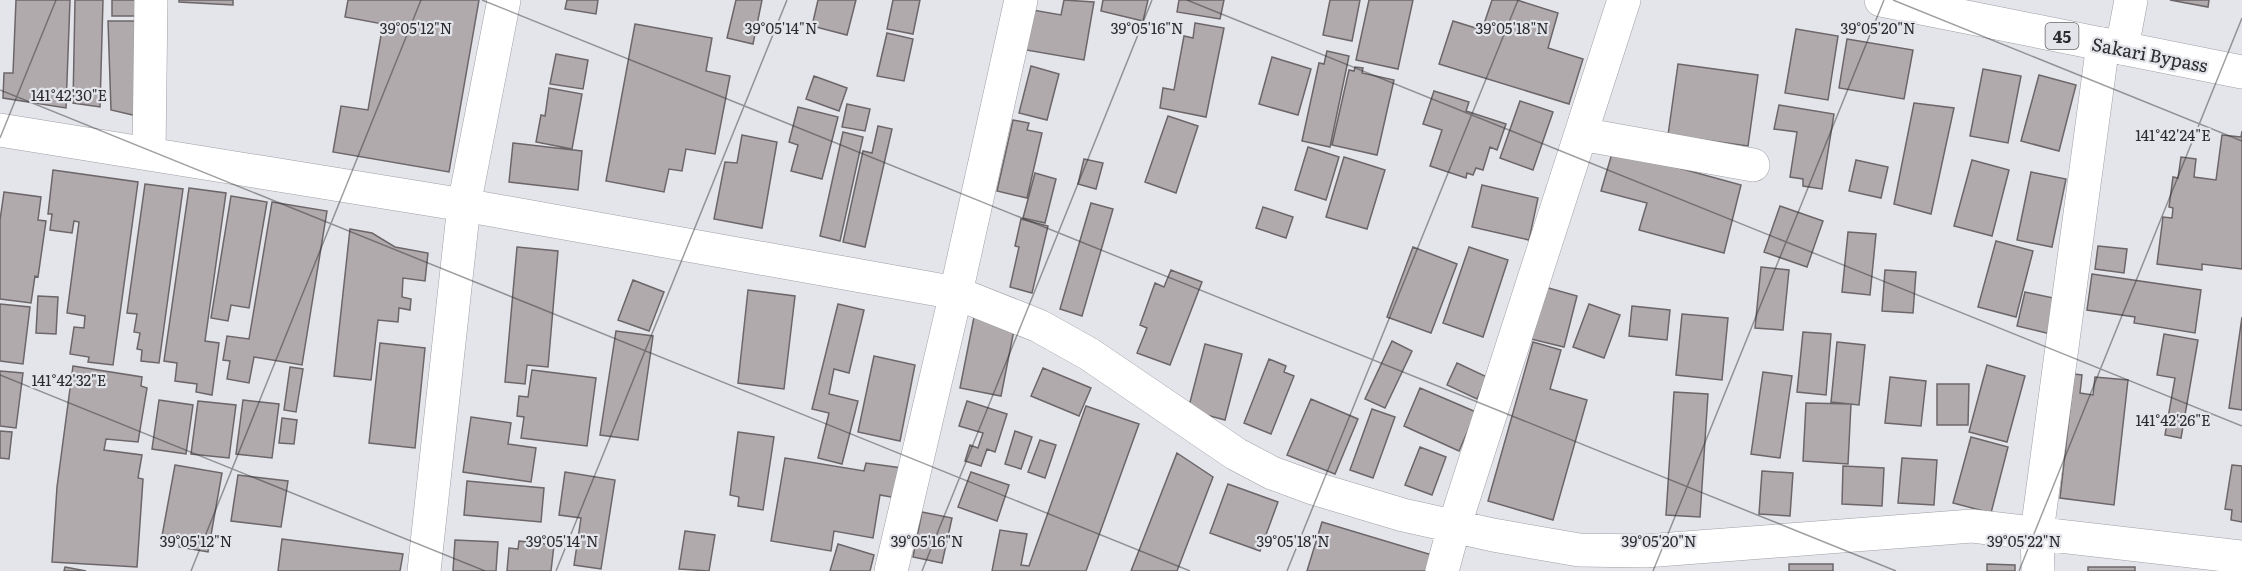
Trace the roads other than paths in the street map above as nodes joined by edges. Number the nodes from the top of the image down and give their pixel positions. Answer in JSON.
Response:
{"nodes":[{"id":1,"x":151,"y":0,"type":"edge"},
{"id":2,"x":504,"y":0,"type":"edge"},
{"id":3,"x":1021,"y":0,"type":"edge"},
{"id":4,"x":1624,"y":0,"type":"edge"},
{"id":5,"x":1881,"y":0,"type":"edge"},
{"id":6,"x":2131,"y":0,"type":"edge"},
{"id":7,"x":2112,"y":46,"type":"junction"},
{"id":8,"x":2242,"y":72,"type":"edge"},
{"id":9,"x":0,"y":130,"type":"edge"},
{"id":10,"x":1581,"y":134,"type":"junction"},
{"id":11,"x":149,"y":153,"type":"junction"},
{"id":12,"x":1753,"y":165,"type":"dead end"},
{"id":13,"x":464,"y":204,"type":"junction"},
{"id":14,"x":956,"y":293,"type":"junction"},
{"id":15,"x":1454,"y":527,"type":"junction"},
{"id":16,"x":2037,"y":532,"type":"junction"},
{"id":17,"x":2242,"y":557,"type":"edge"},
{"id":18,"x":424,"y":571,"type":"edge"},
{"id":19,"x":891,"y":571,"type":"edge"},
{"id":20,"x":1442,"y":571,"type":"edge"},
{"id":21,"x":2038,"y":571,"type":"edge"}],
"edges":[{"from":1,"to":11,"type":"main road"},
{"from":2,"to":13,"type":"main road"},
{"from":3,"to":14,"type":"main road"},
{"from":4,"to":10,"type":"main road"},
{"from":5,"to":7,"type":"main road","name":"Sakari Bypass","number":"45"},
{"from":6,"to":7,"type":"main road"},
{"from":7,"to":8,"type":"main road","name":"Sakari Bypass","number":"45"},
{"from":7,"to":16,"type":"main road"},
{"from":9,"to":11,"type":"main road"},
{"from":10,"to":12,"type":"main road"},
{"from":10,"to":15,"type":"main road"},
{"from":11,"to":13,"type":"main road"},
{"from":13,"to":14,"type":"main road"},
{"from":13,"to":18,"type":"main road"},
{"from":14,"to":15,"type":"main road"},
{"from":14,"to":19,"type":"main road"},
{"from":15,"to":16,"type":"main road"},
{"from":15,"to":20,"type":"main road"},
{"from":16,"to":17,"type":"main road"},
{"from":16,"to":21,"type":"main road"}]}
